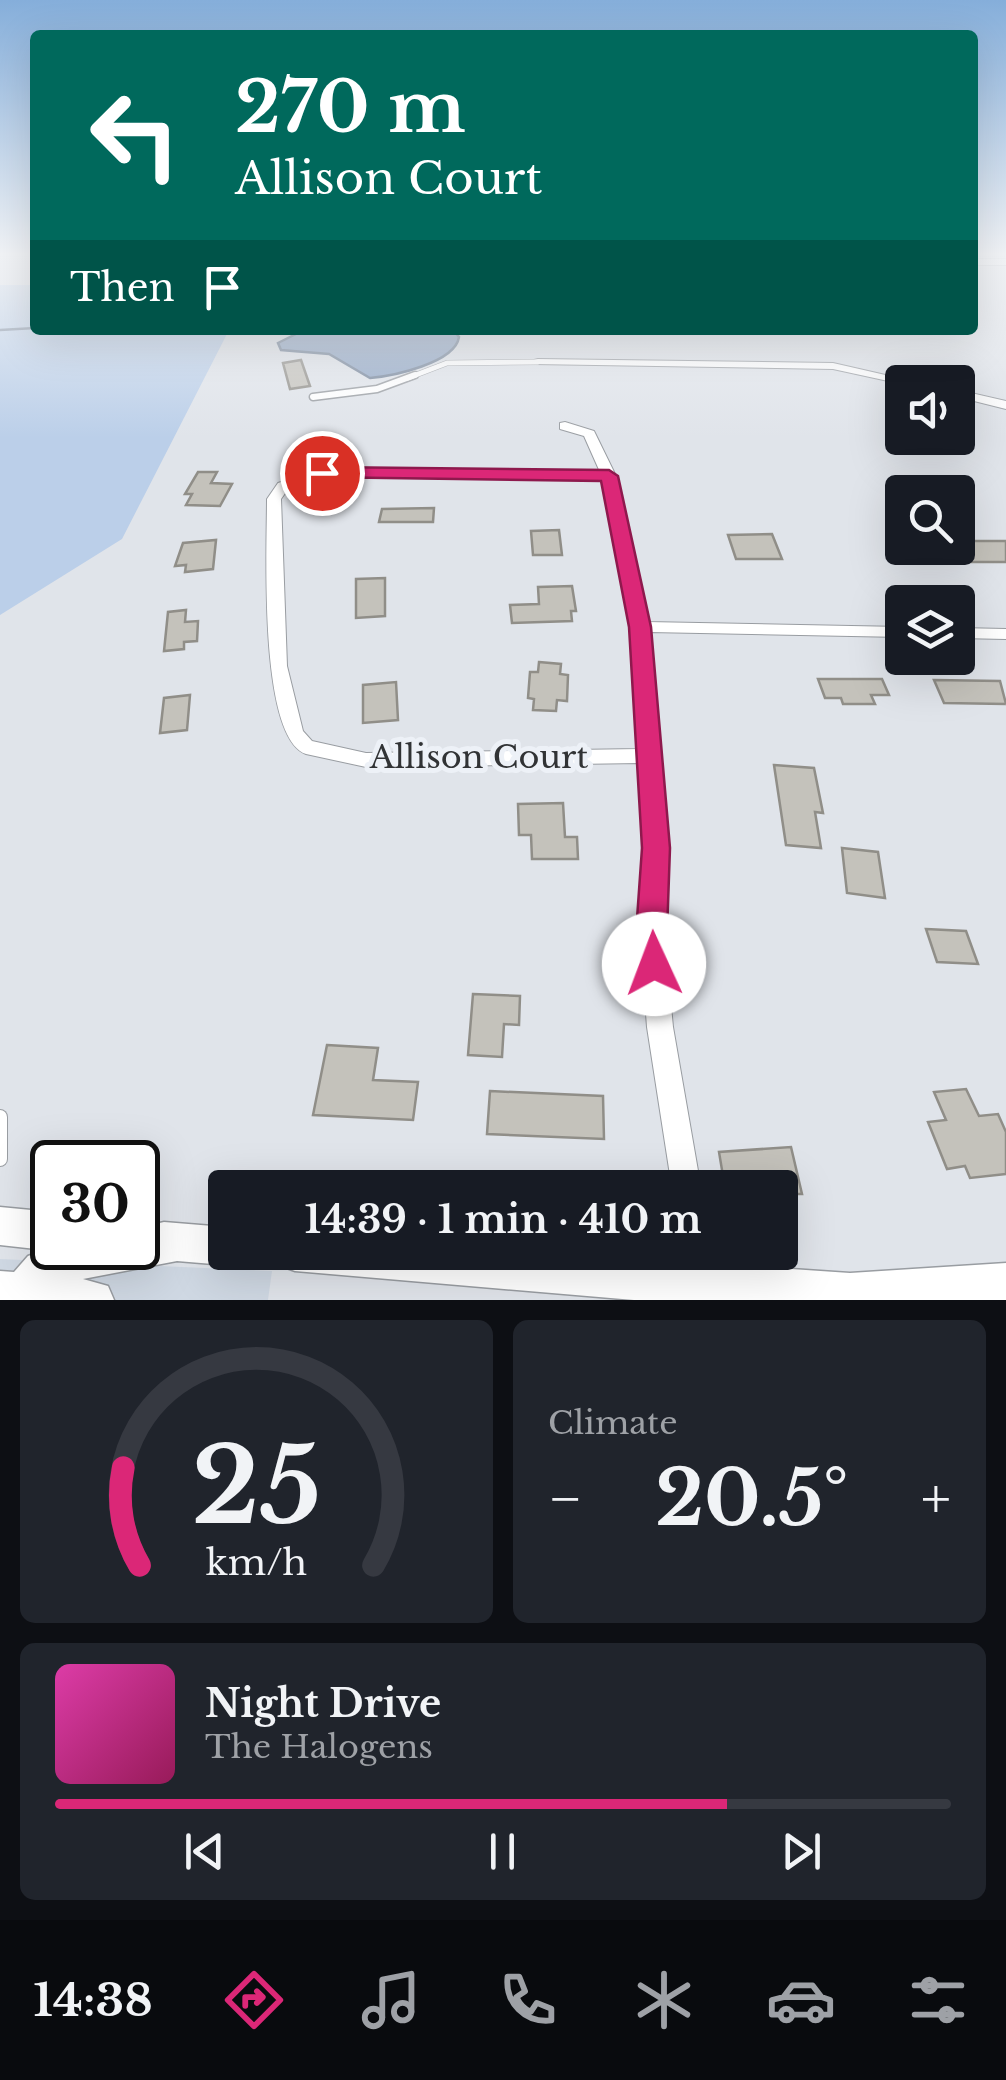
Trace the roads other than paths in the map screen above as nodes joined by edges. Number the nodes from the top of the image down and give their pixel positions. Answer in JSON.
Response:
{"nodes":[{"id":1,"x":538,"y":362,"type":"joint"},
{"id":2,"x":885,"y":377,"type":"edge"},
{"id":3,"x":312,"y":396,"type":"dead end"},
{"id":4,"x":975,"y":398,"type":"edge"},
{"id":5,"x":1006,"y":404,"type":"edge"},
{"id":6,"x":565,"y":426,"type":"dead end"},
{"id":7,"x":609,"y":476,"type":"junction"},
{"id":8,"x":640,"y":627,"type":"junction"},
{"id":9,"x":885,"y":632,"type":"edge"},
{"id":10,"x":975,"y":633,"type":"edge"},
{"id":11,"x":1006,"y":634,"type":"edge"},
{"id":12,"x":651,"y":756,"type":"junction"},
{"id":13,"x":0,"y":1117,"type":"edge"},
{"id":14,"x":0,"y":1159,"type":"edge"},
{"id":15,"x":684,"y":1170,"type":"edge"},
{"id":16,"x":0,"y":1226,"type":"edge"},
{"id":17,"x":30,"y":1229,"type":"edge"},
{"id":18,"x":160,"y":1240,"type":"edge"},
{"id":19,"x":177,"y":1242,"type":"junction"},
{"id":20,"x":208,"y":1245,"type":"edge"},
{"id":21,"x":517,"y":1270,"type":"edge"},
{"id":22,"x":1006,"y":1283,"type":"edge"},
{"id":23,"x":702,"y":1285,"type":"edge"},
{"id":24,"x":15,"y":1295,"type":"edge"},
{"id":25,"x":94,"y":1300,"type":"edge"}],
"edges":[{"from":1,"to":2,"type":"street"},
{"from":1,"to":3,"type":"lane"},
{"from":4,"to":5,"type":"street"},
{"from":6,"to":7,"type":"street"},
{"from":7,"to":8,"type":"street"},
{"from":7,"to":12,"type":"street","name":"Allison Court"},
{"from":8,"to":9,"type":"street"},
{"from":8,"to":12,"type":"street"},
{"from":10,"to":11,"type":"street"},
{"from":12,"to":15,"type":"street"},
{"from":13,"to":14,"type":"lane"},
{"from":16,"to":17,"type":"main road"},
{"from":18,"to":19,"type":"main road"},
{"from":19,"to":20,"type":"main road"},
{"from":19,"to":24,"type":"main road"},
{"from":21,"to":23,"type":"main road"},
{"from":22,"to":23,"type":"main road"},
{"from":24,"to":25,"type":"main road"}]}
